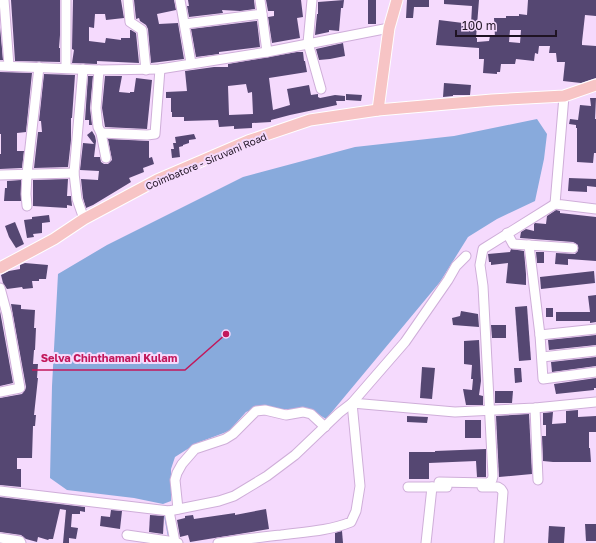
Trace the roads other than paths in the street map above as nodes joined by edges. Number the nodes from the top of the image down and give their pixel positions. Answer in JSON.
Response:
{"nodes":[{"id":1,"x":4,"y":0,"type":"edge"},
{"id":2,"x":66,"y":0,"type":"edge"},
{"id":3,"x":128,"y":0,"type":"edge"},
{"id":4,"x":180,"y":0,"type":"edge"},
{"id":5,"x":260,"y":0,"type":"edge"},
{"id":6,"x":312,"y":0,"type":"edge"},
{"id":7,"x":397,"y":0,"type":"edge"},
{"id":8,"x":262,"y":14,"type":"junction"},
{"id":9,"x":185,"y":24,"type":"junction"},
{"id":10,"x":389,"y":28,"type":"junction"},
{"id":11,"x":308,"y":43,"type":"junction"},
{"id":12,"x":267,"y":52,"type":"junction"},
{"id":13,"x":191,"y":63,"type":"junction"},
{"id":14,"x":4,"y":66,"type":"edge"},
{"id":15,"x":39,"y":67,"type":"junction"},
{"id":16,"x":66,"y":68,"type":"junction"},
{"id":17,"x":83,"y":69,"type":"junction"},
{"id":18,"x":160,"y":69,"type":"junction"},
{"id":19,"x":99,"y":70,"type":"junction"},
{"id":20,"x":146,"y":70,"type":"junction"},
{"id":21,"x":596,"y":85,"type":"edge"},
{"id":22,"x":321,"y":89,"type":"dead end"},
{"id":23,"x":564,"y":96,"type":"junction"},
{"id":24,"x":378,"y":110,"type":"junction"},
{"id":25,"x":101,"y":133,"type":"junction"},
{"id":26,"x":106,"y":158,"type":"dead end"},
{"id":27,"x":74,"y":173,"type":"junction"},
{"id":28,"x":27,"y":174,"type":"junction"},
{"id":29,"x":0,"y":175,"type":"edge"},
{"id":30,"x":554,"y":204,"type":"junction"},
{"id":31,"x":27,"y":206,"type":"dead end"},
{"id":32,"x":596,"y":210,"type":"edge"},
{"id":33,"x":84,"y":218,"type":"junction"},
{"id":34,"x":506,"y":233,"type":"junction"},
{"id":35,"x":529,"y":246,"type":"junction"},
{"id":36,"x":573,"y":248,"type":"dead end"},
{"id":37,"x":466,"y":256,"type":"dead end"},
{"id":38,"x":0,"y":268,"type":"edge"},
{"id":39,"x":0,"y":288,"type":"edge"},
{"id":40,"x":596,"y":329,"type":"edge"},
{"id":41,"x":540,"y":335,"type":"junction"},
{"id":42,"x":596,"y":352,"type":"edge"},
{"id":43,"x":542,"y":356,"type":"junction"},
{"id":44,"x":596,"y":372,"type":"edge"},
{"id":45,"x":0,"y":392,"type":"edge"},
{"id":46,"x":596,"y":402,"type":"edge"},
{"id":47,"x":352,"y":403,"type":"junction"},
{"id":48,"x":535,"y":408,"type":"junction"},
{"id":49,"x":490,"y":410,"type":"junction"},
{"id":50,"x":325,"y":427,"type":"junction"},
{"id":51,"x":538,"y":480,"type":"dead end"},
{"id":52,"x":435,"y":484,"type":"junction"},
{"id":53,"x":408,"y":487,"type":"dead end"},
{"id":54,"x":0,"y":491,"type":"edge"},
{"id":55,"x":174,"y":510,"type":"junction"},
{"id":56,"x":127,"y":535,"type":"dead end"},
{"id":57,"x":0,"y":538,"type":"edge"},
{"id":58,"x":20,"y":543,"type":"edge"},
{"id":59,"x":177,"y":543,"type":"edge"},
{"id":60,"x":218,"y":543,"type":"edge"},
{"id":61,"x":426,"y":543,"type":"edge"},
{"id":62,"x":499,"y":543,"type":"edge"}],
"edges":[{"from":1,"to":14,"type":"street"},
{"from":2,"to":16,"type":"street"},
{"from":3,"to":20,"type":"street"},
{"from":4,"to":9,"type":"street"},
{"from":5,"to":8,"type":"street"},
{"from":6,"to":11,"type":"street"},
{"from":7,"to":10,"type":"main road"},
{"from":8,"to":9,"type":"street"},
{"from":8,"to":12,"type":"street"},
{"from":9,"to":13,"type":"street"},
{"from":10,"to":11,"type":"street"},
{"from":10,"to":24,"type":"main road"},
{"from":11,"to":12,"type":"street"},
{"from":11,"to":22,"type":"street"},
{"from":12,"to":13,"type":"street"},
{"from":13,"to":18,"type":"street"},
{"from":14,"to":15,"type":"street"},
{"from":15,"to":16,"type":"street"},
{"from":15,"to":28,"type":"street"},
{"from":16,"to":17,"type":"street"},
{"from":17,"to":19,"type":"street"},
{"from":17,"to":27,"type":"street"},
{"from":18,"to":20,"type":"street"},
{"from":18,"to":25,"type":"street"},
{"from":19,"to":20,"type":"street"},
{"from":19,"to":25,"type":"street"},
{"from":21,"to":23,"type":"main road","name":"Coimbatore - Siruvani Road"},
{"from":23,"to":24,"type":"main road","name":"Coimbatore - Siruvani Road"},
{"from":23,"to":30,"type":"street"},
{"from":24,"to":33,"type":"main road","name":"Coimbatore - Siruvani Road"},
{"from":25,"to":26,"type":"street"},
{"from":27,"to":28,"type":"street"},
{"from":27,"to":33,"type":"street"},
{"from":28,"to":29,"type":"street"},
{"from":28,"to":31,"type":"street"},
{"from":30,"to":32,"type":"street"},
{"from":30,"to":34,"type":"street"},
{"from":33,"to":38,"type":"main road","name":"Coimbatore - Siruvani Road"},
{"from":34,"to":35,"type":"street"},
{"from":34,"to":49,"type":"street"},
{"from":35,"to":36,"type":"street"},
{"from":35,"to":41,"type":"street"},
{"from":37,"to":47,"type":"street"},
{"from":39,"to":45,"type":"street"},
{"from":40,"to":41,"type":"street"},
{"from":41,"to":43,"type":"street"},
{"from":42,"to":43,"type":"street"},
{"from":43,"to":44,"type":"street"},
{"from":46,"to":48,"type":"street"},
{"from":47,"to":49,"type":"street"},
{"from":47,"to":50,"type":"street"},
{"from":47,"to":60,"type":"street"},
{"from":48,"to":49,"type":"street"},
{"from":48,"to":51,"type":"street"},
{"from":49,"to":52,"type":"street"},
{"from":50,"to":55,"type":"street"},
{"from":50,"to":55,"type":"street"},
{"from":52,"to":53,"type":"street"},
{"from":52,"to":61,"type":"street"},
{"from":52,"to":62,"type":"street"},
{"from":54,"to":55,"type":"street"},
{"from":55,"to":59,"type":"street"},
{"from":56,"to":59,"type":"street"},
{"from":57,"to":58,"type":"street"}]}
